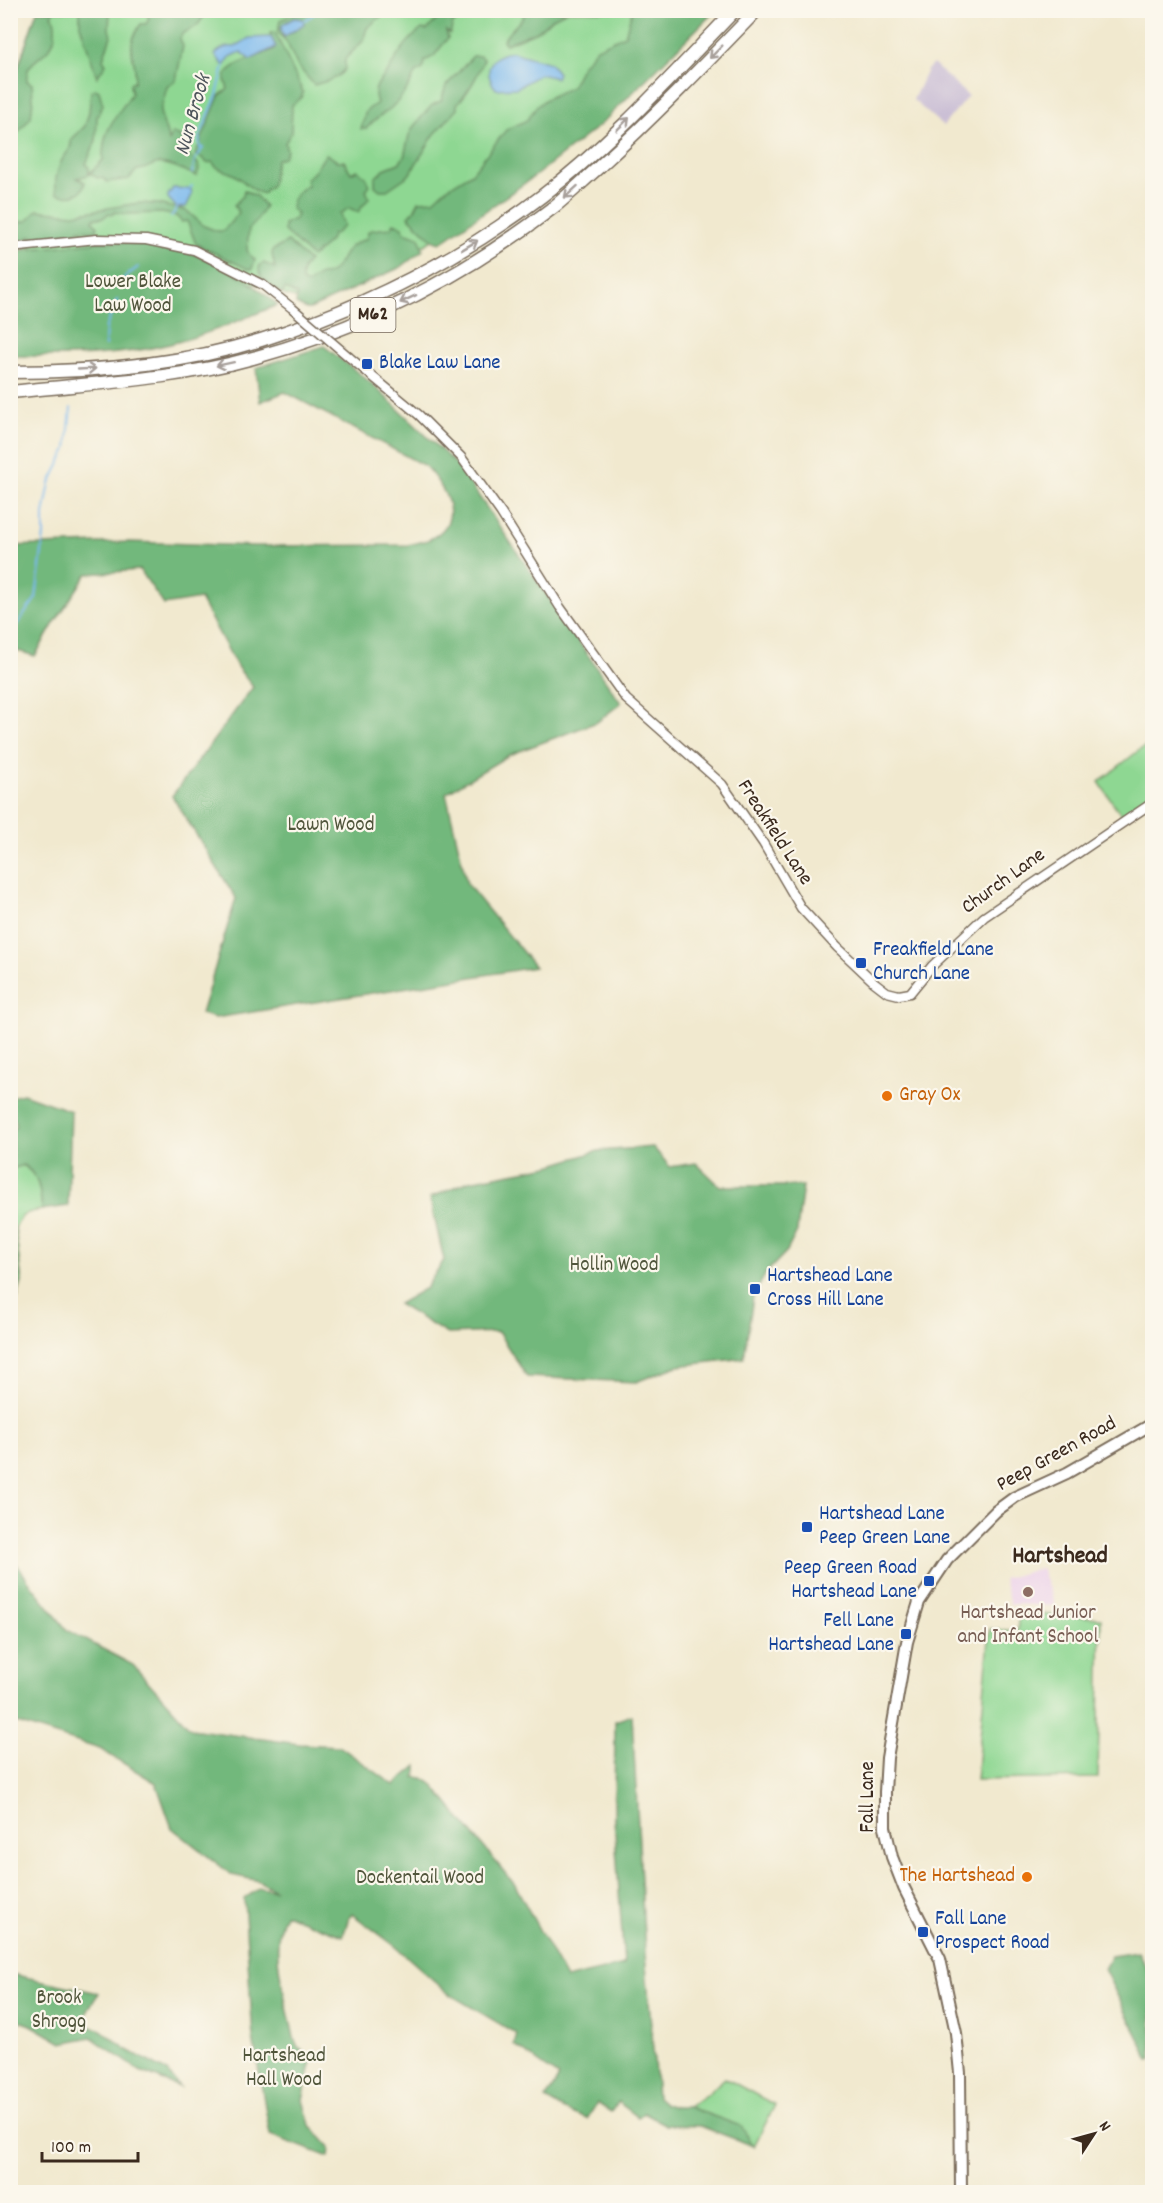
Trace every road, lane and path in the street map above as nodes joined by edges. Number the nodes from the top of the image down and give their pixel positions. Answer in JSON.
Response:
{"nodes":[{"id":1,"x":735,"y":10,"type":"edge"},
{"id":2,"x":757,"y":10,"type":"edge"},
{"id":3,"x":10,"y":248,"type":"edge"},
{"id":4,"x":10,"y":372,"type":"edge"},
{"id":5,"x":89,"y":384,"type":"junction"},
{"id":6,"x":10,"y":386,"type":"edge"},
{"id":7,"x":10,"y":392,"type":"edge"},
{"id":8,"x":1152,"y":803,"type":"edge"},
{"id":9,"x":887,"y":992,"type":"joint"},
{"id":10,"x":1152,"y":1424,"type":"edge"},
{"id":11,"x":917,"y":1607,"type":"joint"},
{"id":12,"x":961,"y":2193,"type":"edge"}],
"edges":[{"from":4,"to":1,"type":"highway","number":"M62","one_way":true},
{"from":2,"to":5,"type":"highway","number":"M62","one_way":true},
{"from":3,"to":9,"type":"street","name":"Freakfield Lane","bridge":true},
{"from":5,"to":6,"type":"highway","number":"M62"},
{"from":5,"to":7,"type":"highway"},
{"from":8,"to":9,"type":"street","name":"Church Lane"},
{"from":10,"to":11,"type":"main road","name":"Peep Green Road"},
{"from":11,"to":12,"type":"main road","name":"Fall Lane"}]}
